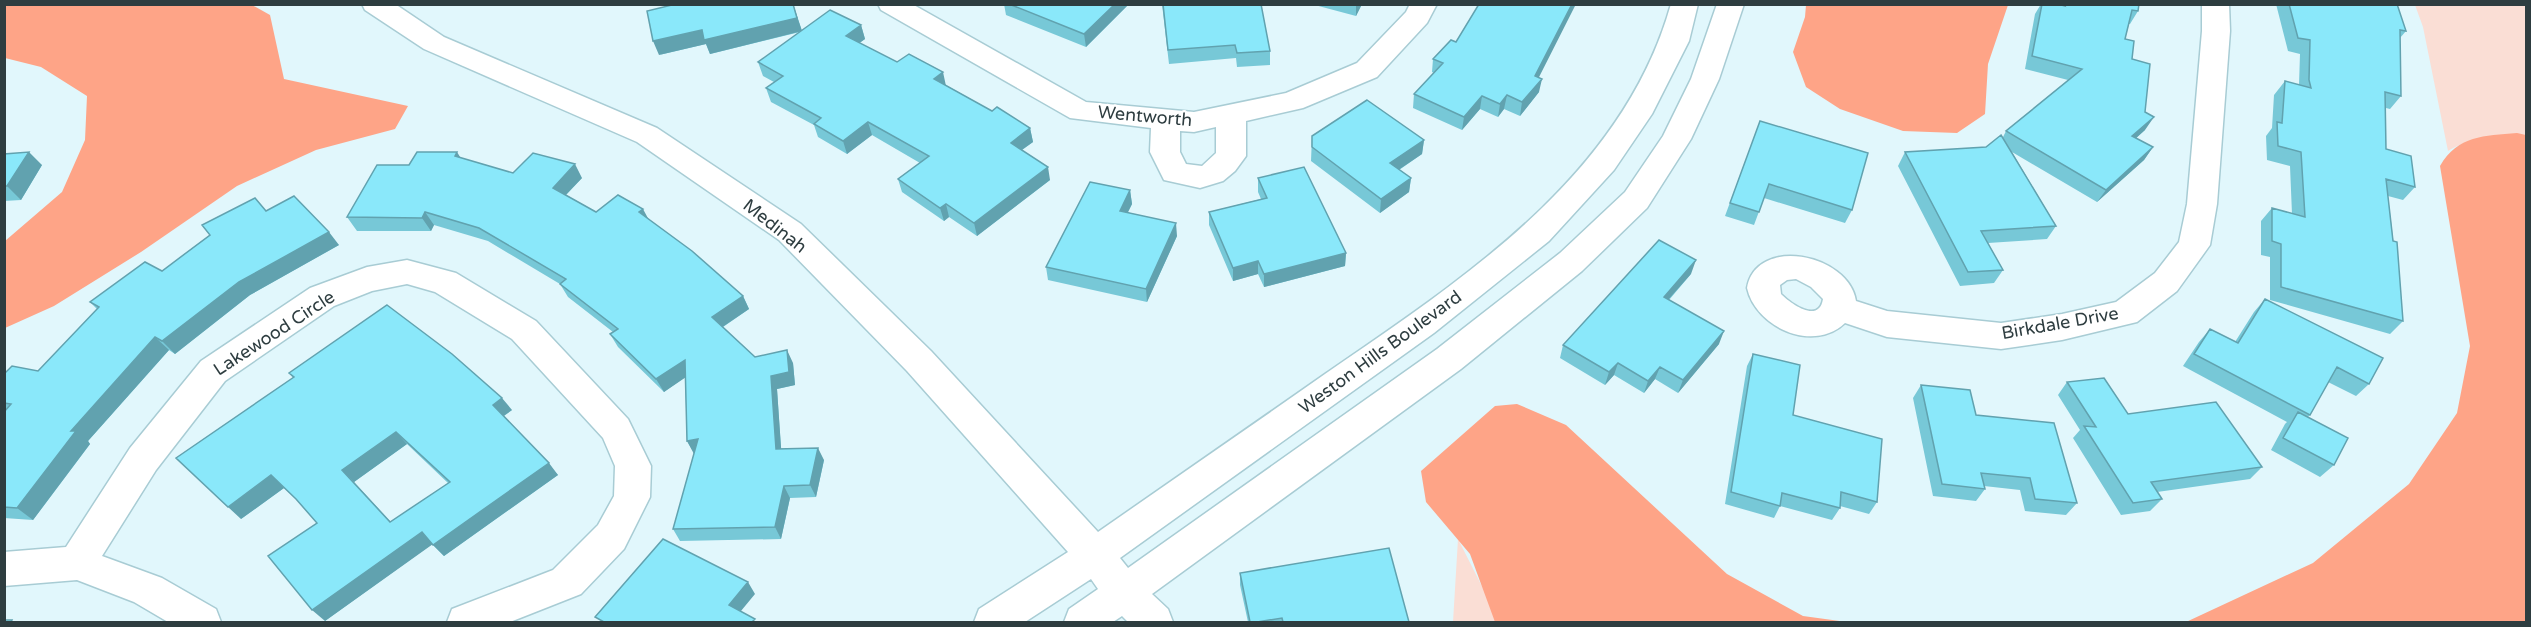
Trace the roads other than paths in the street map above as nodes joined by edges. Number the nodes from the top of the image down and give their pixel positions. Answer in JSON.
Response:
{"nodes":[{"id":1,"x":375,"y":4,"type":"edge"},
{"id":2,"x":891,"y":4,"type":"edge"},
{"id":3,"x":1424,"y":4,"type":"edge"},
{"id":4,"x":1685,"y":4,"type":"edge"},
{"id":5,"x":1731,"y":4,"type":"edge"},
{"id":6,"x":2215,"y":4,"type":"edge"},
{"id":7,"x":1231,"y":115,"type":"junction"},
{"id":8,"x":1166,"y":120,"type":"junction"},
{"id":9,"x":1838,"y":308,"type":"dead end"},
{"id":10,"x":1095,"y":555,"type":"junction"},
{"id":11,"x":77,"y":563,"type":"junction"},
{"id":12,"x":4,"y":569,"type":"edge"},
{"id":13,"x":1125,"y":594,"type":"junction"},
{"id":14,"x":202,"y":622,"type":"edge"},
{"id":15,"x":466,"y":622,"type":"edge"},
{"id":16,"x":993,"y":622,"type":"edge"},
{"id":17,"x":1083,"y":622,"type":"edge"},
{"id":18,"x":1154,"y":622,"type":"edge"}],
"edges":[{"from":1,"to":10,"type":"street","name":"Medinah"},
{"from":2,"to":8,"type":"street","name":"Wentworth"},
{"from":3,"to":7,"type":"street","name":"Wentworth"},
{"from":4,"to":10,"type":"street","name":"Weston Hills Boulevard"},
{"from":5,"to":13,"type":"street"},
{"from":6,"to":9,"type":"street","name":"Birkdale Drive"},
{"from":7,"to":8,"type":"street","name":"Wentworth"},
{"from":7,"to":8,"type":"street"},
{"from":10,"to":13,"type":"street","name":"Medinah"},
{"from":10,"to":16,"type":"street","name":"Weston Hills Boulevard"},
{"from":11,"to":12,"type":"street"},
{"from":11,"to":14,"type":"street"},
{"from":11,"to":15,"type":"street","name":"Lakewood Circle"},
{"from":13,"to":17,"type":"street"},
{"from":13,"to":18,"type":"street","name":"Medinah"}]}
